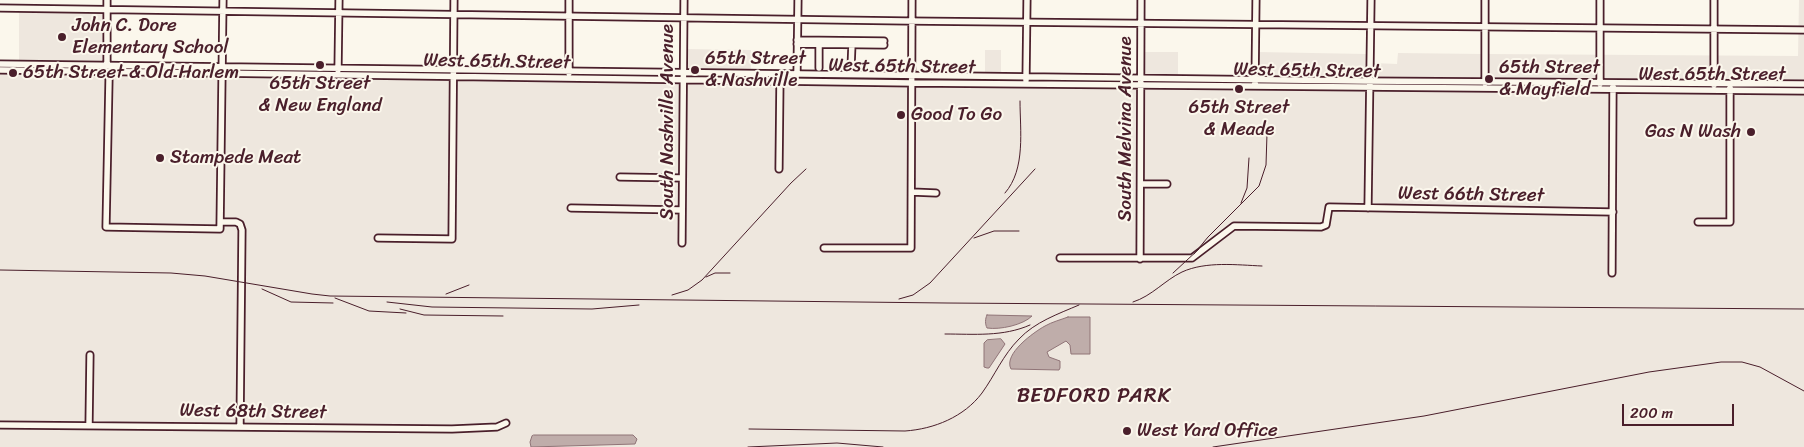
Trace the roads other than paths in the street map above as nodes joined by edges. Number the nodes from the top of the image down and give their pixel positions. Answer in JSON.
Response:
{"nodes":[{"id":1,"x":107,"y":0,"type":"edge"},
{"id":2,"x":222,"y":0,"type":"edge"},
{"id":3,"x":339,"y":0,"type":"edge"},
{"id":4,"x":454,"y":0,"type":"edge"},
{"id":5,"x":569,"y":0,"type":"edge"},
{"id":6,"x":684,"y":0,"type":"edge"},
{"id":7,"x":798,"y":0,"type":"edge"},
{"id":8,"x":912,"y":0,"type":"edge"},
{"id":9,"x":1027,"y":0,"type":"edge"},
{"id":10,"x":1141,"y":0,"type":"edge"},
{"id":11,"x":1256,"y":0,"type":"edge"},
{"id":12,"x":1370,"y":0,"type":"edge"},
{"id":13,"x":1485,"y":0,"type":"edge"},
{"id":14,"x":1600,"y":0,"type":"edge"},
{"id":15,"x":1714,"y":0,"type":"edge"},
{"id":16,"x":0,"y":8,"type":"edge"},
{"id":17,"x":107,"y":10,"type":"junction"},
{"id":18,"x":222,"y":12,"type":"junction"},
{"id":19,"x":339,"y":13,"type":"junction"},
{"id":20,"x":454,"y":15,"type":"junction"},
{"id":21,"x":569,"y":16,"type":"junction"},
{"id":22,"x":684,"y":18,"type":"junction"},
{"id":23,"x":798,"y":20,"type":"junction"},
{"id":24,"x":912,"y":21,"type":"junction"},
{"id":25,"x":1027,"y":22,"type":"junction"},
{"id":26,"x":1141,"y":23,"type":"junction"},
{"id":27,"x":1256,"y":24,"type":"junction"},
{"id":28,"x":1370,"y":26,"type":"junction"},
{"id":29,"x":1485,"y":27,"type":"junction"},
{"id":30,"x":1600,"y":28,"type":"junction"},
{"id":31,"x":1714,"y":29,"type":"junction"},
{"id":32,"x":1804,"y":30,"type":"edge"},
{"id":33,"x":797,"y":42,"type":"junction"},
{"id":34,"x":819,"y":42,"type":"junction"},
{"id":35,"x":852,"y":43,"type":"junction"},
{"id":36,"x":884,"y":43,"type":"dead end"},
{"id":37,"x":0,"y":64,"type":"edge"},
{"id":38,"x":108,"y":68,"type":"junction"},
{"id":39,"x":819,"y":68,"type":"dead end"},
{"id":40,"x":851,"y":68,"type":"dead end"},
{"id":41,"x":0,"y":70,"type":"edge"},
{"id":42,"x":222,"y":70,"type":"junction"},
{"id":43,"x":454,"y":70,"type":"junction"},
{"id":44,"x":338,"y":71,"type":"junction"},
{"id":45,"x":569,"y":74,"type":"junction"},
{"id":46,"x":780,"y":74,"type":"junction"},
{"id":47,"x":798,"y":74,"type":"junction"},
{"id":48,"x":912,"y":75,"type":"junction"},
{"id":49,"x":683,"y":76,"type":"junction"},
{"id":50,"x":1026,"y":76,"type":"junction"},
{"id":51,"x":454,"y":77,"type":"junction"},
{"id":52,"x":780,"y":81,"type":"junction"},
{"id":53,"x":797,"y":81,"type":"junction"},
{"id":54,"x":1141,"y":81,"type":"junction"},
{"id":55,"x":1255,"y":82,"type":"junction"},
{"id":56,"x":912,"y":83,"type":"junction"},
{"id":57,"x":1026,"y":84,"type":"junction"},
{"id":58,"x":1370,"y":84,"type":"junction"},
{"id":59,"x":1804,"y":84,"type":"edge"},
{"id":60,"x":1485,"y":85,"type":"junction"},
{"id":61,"x":1600,"y":86,"type":"junction"},
{"id":62,"x":1613,"y":86,"type":"junction"},
{"id":63,"x":1714,"y":87,"type":"junction"},
{"id":64,"x":1730,"y":87,"type":"junction"},
{"id":65,"x":1804,"y":91,"type":"edge"},
{"id":66,"x":779,"y":169,"type":"dead end"},
{"id":67,"x":620,"y":177,"type":"dead end"},
{"id":68,"x":682,"y":178,"type":"junction"},
{"id":69,"x":1140,"y":184,"type":"junction"},
{"id":70,"x":1167,"y":184,"type":"dead end"},
{"id":71,"x":912,"y":192,"type":"junction"},
{"id":72,"x":936,"y":193,"type":"dead end"},
{"id":73,"x":571,"y":208,"type":"dead end"},
{"id":74,"x":1368,"y":208,"type":"junction"},
{"id":75,"x":682,"y":210,"type":"junction"},
{"id":76,"x":1612,"y":212,"type":"junction"},
{"id":77,"x":1698,"y":222,"type":"dead end"},
{"id":78,"x":220,"y":225,"type":"junction"},
{"id":79,"x":378,"y":238,"type":"dead end"},
{"id":80,"x":682,"y":243,"type":"dead end"},
{"id":81,"x":824,"y":248,"type":"dead end"},
{"id":82,"x":1060,"y":258,"type":"dead end"},
{"id":83,"x":1140,"y":259,"type":"junction"},
{"id":84,"x":1612,"y":273,"type":"dead end"},
{"id":85,"x":90,"y":355,"type":"dead end"},
{"id":86,"x":506,"y":423,"type":"dead end"},
{"id":87,"x":0,"y":425,"type":"edge"},
{"id":88,"x":89,"y":426,"type":"junction"},
{"id":89,"x":240,"y":427,"type":"junction"}],
"edges":[{"from":1,"to":17,"type":"street"},
{"from":2,"to":18,"type":"street"},
{"from":3,"to":19,"type":"street"},
{"from":4,"to":20,"type":"street"},
{"from":5,"to":21,"type":"street"},
{"from":6,"to":22,"type":"street","name":"South Nashville Avenue"},
{"from":7,"to":23,"type":"street"},
{"from":8,"to":24,"type":"street"},
{"from":9,"to":25,"type":"street"},
{"from":10,"to":26,"type":"street","name":"South Melvina Avenue"},
{"from":11,"to":27,"type":"street"},
{"from":12,"to":28,"type":"street"},
{"from":13,"to":29,"type":"street"},
{"from":14,"to":30,"type":"street"},
{"from":15,"to":31,"type":"street"},
{"from":16,"to":17,"type":"street"},
{"from":17,"to":18,"type":"street"},
{"from":17,"to":38,"type":"street"},
{"from":18,"to":19,"type":"street"},
{"from":18,"to":42,"type":"street"},
{"from":19,"to":20,"type":"street"},
{"from":19,"to":44,"type":"street"},
{"from":20,"to":21,"type":"street"},
{"from":20,"to":43,"type":"street"},
{"from":21,"to":22,"type":"street"},
{"from":21,"to":45,"type":"street"},
{"from":22,"to":23,"type":"street"},
{"from":22,"to":49,"type":"street","name":"South Nashville Avenue"},
{"from":23,"to":24,"type":"street"},
{"from":23,"to":33,"type":"street"},
{"from":24,"to":25,"type":"street"},
{"from":24,"to":48,"type":"street"},
{"from":25,"to":26,"type":"street"},
{"from":25,"to":50,"type":"street"},
{"from":26,"to":27,"type":"street"},
{"from":26,"to":54,"type":"street","name":"South Melvina Avenue"},
{"from":27,"to":28,"type":"street"},
{"from":27,"to":55,"type":"street"},
{"from":28,"to":29,"type":"street"},
{"from":28,"to":58,"type":"street"},
{"from":29,"to":30,"type":"street"},
{"from":29,"to":60,"type":"street"},
{"from":30,"to":31,"type":"street"},
{"from":30,"to":61,"type":"street"},
{"from":31,"to":32,"type":"street"},
{"from":31,"to":63,"type":"street"},
{"from":33,"to":34,"type":"street"},
{"from":33,"to":47,"type":"street"},
{"from":34,"to":35,"type":"street"},
{"from":34,"to":39,"type":"street"},
{"from":35,"to":36,"type":"street"},
{"from":35,"to":40,"type":"street"},
{"from":37,"to":38,"type":"street","name":"West 65th Street"},
{"from":38,"to":41,"type":"street","name":"West 65th Street"},
{"from":38,"to":42,"type":"street","name":"West 65th Street"},
{"from":38,"to":78,"type":"street"},
{"from":42,"to":44,"type":"street","name":"West 65th Street"},
{"from":42,"to":78,"type":"street"},
{"from":43,"to":44,"type":"street","name":"West 65th Street"},
{"from":43,"to":45,"type":"street","name":"West 65th Street"},
{"from":43,"to":51,"type":"street"},
{"from":44,"to":51,"type":"street","name":"West 65th Street"},
{"from":45,"to":49,"type":"street","name":"West 65th Street"},
{"from":45,"to":51,"type":"street","name":"West 65th Street"},
{"from":46,"to":47,"type":"street","name":"West 65th Street"},
{"from":46,"to":49,"type":"street","name":"West 65th Street"},
{"from":46,"to":52,"type":"street"},
{"from":47,"to":48,"type":"street","name":"West 65th Street"},
{"from":47,"to":53,"type":"street"},
{"from":48,"to":50,"type":"street","name":"West 65th Street"},
{"from":48,"to":56,"type":"street"},
{"from":49,"to":52,"type":"street","name":"West 65th Street"},
{"from":49,"to":68,"type":"street","name":"South Nashville Avenue"},
{"from":50,"to":54,"type":"street","name":"West 65th Street"},
{"from":50,"to":57,"type":"street"},
{"from":51,"to":79,"type":"street"},
{"from":52,"to":53,"type":"street","name":"West 65th Street"},
{"from":52,"to":66,"type":"street"},
{"from":53,"to":56,"type":"street","name":"West 65th Street"},
{"from":54,"to":55,"type":"street","name":"West 65th Street"},
{"from":54,"to":57,"type":"street","name":"West 65th Street"},
{"from":54,"to":69,"type":"street","name":"South Melvina Avenue"},
{"from":55,"to":58,"type":"street","name":"West 65th Street"},
{"from":56,"to":57,"type":"street","name":"West 65th Street"},
{"from":56,"to":71,"type":"street"},
{"from":58,"to":60,"type":"street","name":"West 65th Street"},
{"from":58,"to":74,"type":"street"},
{"from":59,"to":64,"type":"street","name":"West 65th Street"},
{"from":60,"to":61,"type":"street","name":"West 65th Street"},
{"from":61,"to":62,"type":"street","name":"West 65th Street"},
{"from":62,"to":63,"type":"street","name":"West 65th Street"},
{"from":62,"to":76,"type":"street"},
{"from":63,"to":64,"type":"street","name":"West 65th Street"},
{"from":64,"to":65,"type":"street","name":"West 65th Street"},
{"from":64,"to":77,"type":"street"},
{"from":67,"to":68,"type":"street"},
{"from":68,"to":75,"type":"street","name":"South Nashville Avenue"},
{"from":69,"to":70,"type":"street"},
{"from":69,"to":83,"type":"street","name":"South Melvina Avenue"},
{"from":71,"to":72,"type":"street"},
{"from":71,"to":81,"type":"street"},
{"from":73,"to":75,"type":"street"},
{"from":74,"to":76,"type":"street","name":"West 66th Street"},
{"from":74,"to":83,"type":"street","name":"West 66th Street"},
{"from":75,"to":80,"type":"street","name":"South Nashville Avenue"},
{"from":76,"to":84,"type":"street"},
{"from":78,"to":89,"type":"street"},
{"from":82,"to":83,"type":"street"},
{"from":85,"to":88,"type":"street"},
{"from":86,"to":89,"type":"street","name":"West 68th Street"},
{"from":87,"to":88,"type":"street","name":"West 68th Street"},
{"from":88,"to":89,"type":"street","name":"West 68th Street"}]}
